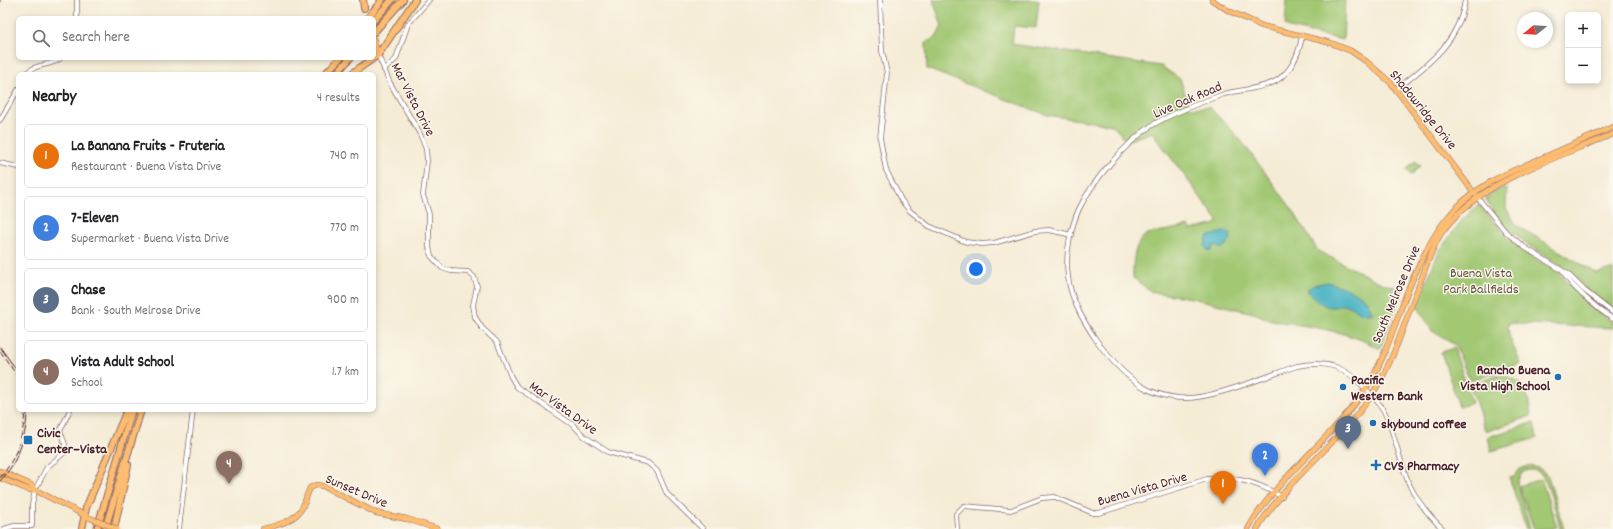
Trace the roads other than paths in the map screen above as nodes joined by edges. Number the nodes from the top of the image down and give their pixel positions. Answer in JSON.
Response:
{"nodes":[{"id":1,"x":76,"y":0,"type":"edge"},
{"id":2,"x":362,"y":0,"type":"edge"},
{"id":3,"x":382,"y":0,"type":"edge"},
{"id":4,"x":392,"y":0,"type":"edge"},
{"id":5,"x":403,"y":0,"type":"edge"},
{"id":6,"x":415,"y":0,"type":"edge"},
{"id":7,"x":430,"y":0,"type":"edge"},
{"id":8,"x":880,"y":0,"type":"edge"},
{"id":9,"x":1212,"y":0,"type":"edge"},
{"id":10,"x":1465,"y":0,"type":"edge"},
{"id":11,"x":364,"y":8,"type":"joint"},
{"id":12,"x":77,"y":16,"type":"edge"},
{"id":13,"x":367,"y":16,"type":"edge"},
{"id":14,"x":370,"y":16,"type":"edge"},
{"id":15,"x":376,"y":18,"type":"edge"},
{"id":16,"x":376,"y":30,"type":"edge"},
{"id":17,"x":1302,"y":36,"type":"junction"},
{"id":18,"x":376,"y":46,"type":"edge"},
{"id":19,"x":378,"y":55,"type":"junction"},
{"id":20,"x":57,"y":60,"type":"edge"},
{"id":21,"x":338,"y":60,"type":"edge"},
{"id":22,"x":348,"y":60,"type":"edge"},
{"id":23,"x":371,"y":60,"type":"edge"},
{"id":24,"x":384,"y":70,"type":"junction"},
{"id":25,"x":28,"y":72,"type":"edge"},
{"id":26,"x":327,"y":72,"type":"edge"},
{"id":27,"x":338,"y":72,"type":"edge"},
{"id":28,"x":353,"y":72,"type":"edge"},
{"id":29,"x":1396,"y":90,"type":"junction"},
{"id":30,"x":16,"y":93,"type":"edge"},
{"id":31,"x":0,"y":120,"type":"edge"},
{"id":32,"x":1613,"y":127,"type":"edge"},
{"id":33,"x":1613,"y":134,"type":"edge"},
{"id":34,"x":0,"y":162,"type":"edge"},
{"id":35,"x":16,"y":166,"type":"edge"},
{"id":36,"x":1476,"y":194,"type":"junction"},
{"id":37,"x":1072,"y":234,"type":"junction"},
{"id":38,"x":1563,"y":272,"type":"junction"},
{"id":39,"x":1613,"y":313,"type":"edge"},
{"id":40,"x":1613,"y":319,"type":"edge"},
{"id":41,"x":1366,"y":389,"type":"junction"},
{"id":42,"x":1372,"y":395,"type":"junction"},
{"id":43,"x":69,"y":412,"type":"edge"},
{"id":44,"x":126,"y":412,"type":"edge"},
{"id":45,"x":131,"y":412,"type":"edge"},
{"id":46,"x":140,"y":412,"type":"edge"},
{"id":47,"x":193,"y":412,"type":"edge"},
{"id":48,"x":137,"y":423,"type":"junction"},
{"id":49,"x":0,"y":471,"type":"edge"},
{"id":50,"x":0,"y":478,"type":"edge"},
{"id":51,"x":35,"y":490,"type":"junction"},
{"id":52,"x":1274,"y":493,"type":"junction"},
{"id":53,"x":1282,"y":497,"type":"junction"},
{"id":54,"x":87,"y":517,"type":"junction"},
{"id":55,"x":4,"y":529,"type":"edge"},
{"id":56,"x":82,"y":529,"type":"edge"},
{"id":57,"x":97,"y":529,"type":"edge"},
{"id":58,"x":105,"y":529,"type":"edge"},
{"id":59,"x":116,"y":529,"type":"edge"},
{"id":60,"x":179,"y":529,"type":"edge"},
{"id":61,"x":263,"y":529,"type":"edge"},
{"id":62,"x":438,"y":529,"type":"edge"},
{"id":63,"x":703,"y":529,"type":"edge"},
{"id":64,"x":957,"y":529,"type":"edge"},
{"id":65,"x":1248,"y":529,"type":"edge"},
{"id":66,"x":1257,"y":529,"type":"edge"},
{"id":67,"x":1443,"y":529,"type":"edge"}],
"edges":[{"from":1,"to":12,"type":"street"},
{"from":2,"to":11,"type":"highway"},
{"from":3,"to":14,"type":"highway"},
{"from":4,"to":15,"type":"highway"},
{"from":5,"to":16,"type":"highway"},
{"from":6,"to":19,"type":"highway"},
{"from":7,"to":24,"type":"street"},
{"from":8,"to":37,"type":"street"},
{"from":9,"to":17,"type":"main road","name":"Shadowridge Drive"},
{"from":10,"to":29,"type":"street"},
{"from":11,"to":13,"type":"main road"},
{"from":17,"to":29,"type":"main road","name":"Shadowridge Drive"},
{"from":17,"to":37,"type":"street","name":"Live Oak Road"},
{"from":18,"to":19,"type":"main road","name":"Mar Vista Drive"},
{"from":19,"to":24,"type":"street","name":"Mar Vista Drive"},
{"from":20,"to":25,"type":"street"},
{"from":21,"to":26,"type":"highway"},
{"from":22,"to":27,"type":"highway"},
{"from":23,"to":28,"type":"highway"},
{"from":24,"to":63,"type":"street","name":"Mar Vista Drive"},
{"from":29,"to":36,"type":"main road","name":"Shadowridge Drive"},
{"from":30,"to":31,"type":"street"},
{"from":32,"to":36,"type":"main road","name":"South Melrose Drive"},
{"from":33,"to":36,"type":"main road","name":"South Melrose Drive"},
{"from":34,"to":35,"type":"street"},
{"from":36,"to":38,"type":"street","name":"Shadowridge Drive"},
{"from":36,"to":41,"type":"main road","name":"South Melrose Drive"},
{"from":36,"to":42,"type":"main road","name":"South Melrose Drive"},
{"from":37,"to":41,"type":"street","name":"Live Oak Road"},
{"from":38,"to":39,"type":"street","name":"Shadowridge Drive"},
{"from":38,"to":40,"type":"street","name":"Shadowridge Drive"},
{"from":41,"to":42,"type":"street","name":"Live Oak Road"},
{"from":41,"to":52,"type":"main road","name":"South Melrose Drive"},
{"from":42,"to":53,"type":"main road","name":"South Melrose Drive"},
{"from":42,"to":67,"type":"street","name":"Live Oak Road"},
{"from":43,"to":51,"type":"street"},
{"from":44,"to":54,"type":"highway"},
{"from":45,"to":57,"type":"highway"},
{"from":46,"to":48,"type":"highway"},
{"from":47,"to":60,"type":"street"},
{"from":48,"to":58,"type":"highway"},
{"from":48,"to":59,"type":"highway"},
{"from":49,"to":51,"type":"main road"},
{"from":50,"to":51,"type":"main road"},
{"from":51,"to":54,"type":"main road"},
{"from":51,"to":55,"type":"street"},
{"from":52,"to":53,"type":"street","name":"Buena Vista Drive"},
{"from":52,"to":64,"type":"street","name":"Buena Vista Drive"},
{"from":52,"to":65,"type":"main road","name":"South Melrose Drive"},
{"from":53,"to":66,"type":"main road","name":"South Melrose Drive"},
{"from":54,"to":56,"type":"highway"},
{"from":54,"to":59,"type":"main road","bridge":true},
{"from":61,"to":62,"type":"main road","name":"Sunset Drive"}]}
